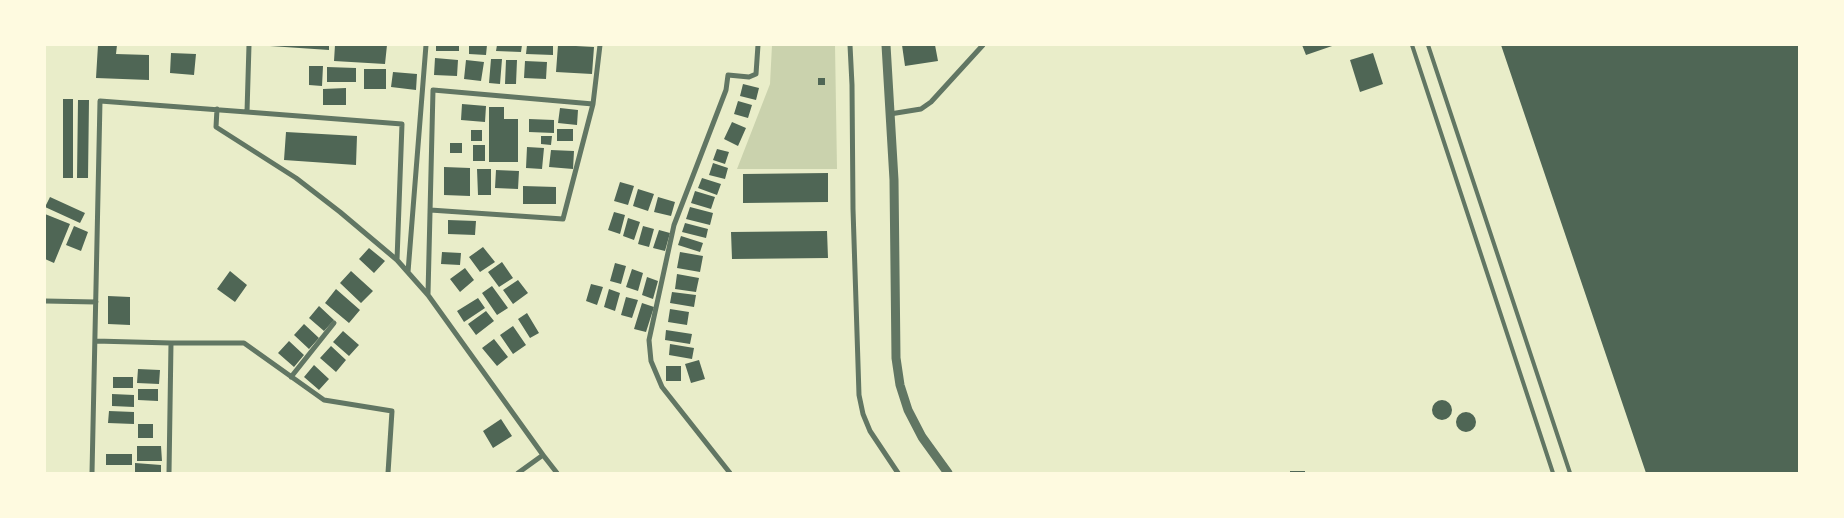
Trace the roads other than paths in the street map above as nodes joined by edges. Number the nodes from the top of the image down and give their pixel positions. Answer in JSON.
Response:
{"nodes":[{"id":1,"x":249,"y":45,"type":"edge"},
{"id":2,"x":426,"y":45,"type":"edge"},
{"id":3,"x":600,"y":45,"type":"edge"},
{"id":4,"x":758,"y":45,"type":"edge"},
{"id":5,"x":850,"y":45,"type":"edge"},
{"id":6,"x":886,"y":45,"type":"edge"},
{"id":7,"x":983,"y":45,"type":"edge"},
{"id":8,"x":1412,"y":45,"type":"edge"},
{"id":9,"x":1428,"y":45,"type":"edge"},
{"id":10,"x":593,"y":104,"type":"junction"},
{"id":11,"x":217,"y":109,"type":"junction"},
{"id":12,"x":247,"y":112,"type":"junction"},
{"id":13,"x":890,"y":114,"type":"junction"},
{"id":14,"x":430,"y":210,"type":"junction"},
{"id":15,"x":398,"y":260,"type":"junction"},
{"id":16,"x":408,"y":272,"type":"junction"},
{"id":17,"x":428,"y":295,"type":"junction"},
{"id":18,"x":45,"y":301,"type":"edge"},
{"id":19,"x":96,"y":302,"type":"junction"},
{"id":20,"x":334,"y":323,"type":"dead end"},
{"id":21,"x":95,"y":341,"type":"junction"},
{"id":22,"x":171,"y":342,"type":"junction"},
{"id":23,"x":291,"y":377,"type":"junction"},
{"id":24,"x":544,"y":456,"type":"junction"},
{"id":25,"x":92,"y":473,"type":"edge"},
{"id":26,"x":169,"y":473,"type":"edge"},
{"id":27,"x":388,"y":473,"type":"edge"},
{"id":28,"x":518,"y":473,"type":"edge"},
{"id":29,"x":557,"y":473,"type":"edge"},
{"id":30,"x":730,"y":473,"type":"edge"},
{"id":31,"x":898,"y":473,"type":"edge"},
{"id":32,"x":948,"y":473,"type":"edge"},
{"id":33,"x":1553,"y":473,"type":"edge"},
{"id":34,"x":1570,"y":473,"type":"edge"}],
"edges":[{"from":1,"to":12,"type":"street"},
{"from":2,"to":16,"type":"street"},
{"from":3,"to":10,"type":"street"},
{"from":4,"to":30,"type":"street"},
{"from":5,"to":31,"type":"street"},
{"from":6,"to":13,"type":"street"},
{"from":7,"to":13,"type":"street"},
{"from":8,"to":33,"type":"lane"},
{"from":9,"to":34,"type":"lane"},
{"from":10,"to":14,"type":"street"},
{"from":10,"to":14,"type":"street"},
{"from":11,"to":12,"type":"street"},
{"from":11,"to":15,"type":"street"},
{"from":11,"to":19,"type":"street"},
{"from":12,"to":15,"type":"street"},
{"from":13,"to":32,"type":"street"},
{"from":14,"to":17,"type":"street"},
{"from":15,"to":16,"type":"street"},
{"from":16,"to":17,"type":"street"},
{"from":17,"to":24,"type":"street"},
{"from":18,"to":19,"type":"street"},
{"from":19,"to":21,"type":"street"},
{"from":20,"to":23,"type":"street"},
{"from":21,"to":22,"type":"street"},
{"from":21,"to":25,"type":"street"},
{"from":22,"to":23,"type":"street"},
{"from":22,"to":26,"type":"street"},
{"from":23,"to":27,"type":"street"},
{"from":24,"to":28,"type":"street"},
{"from":24,"to":29,"type":"street"}]}
